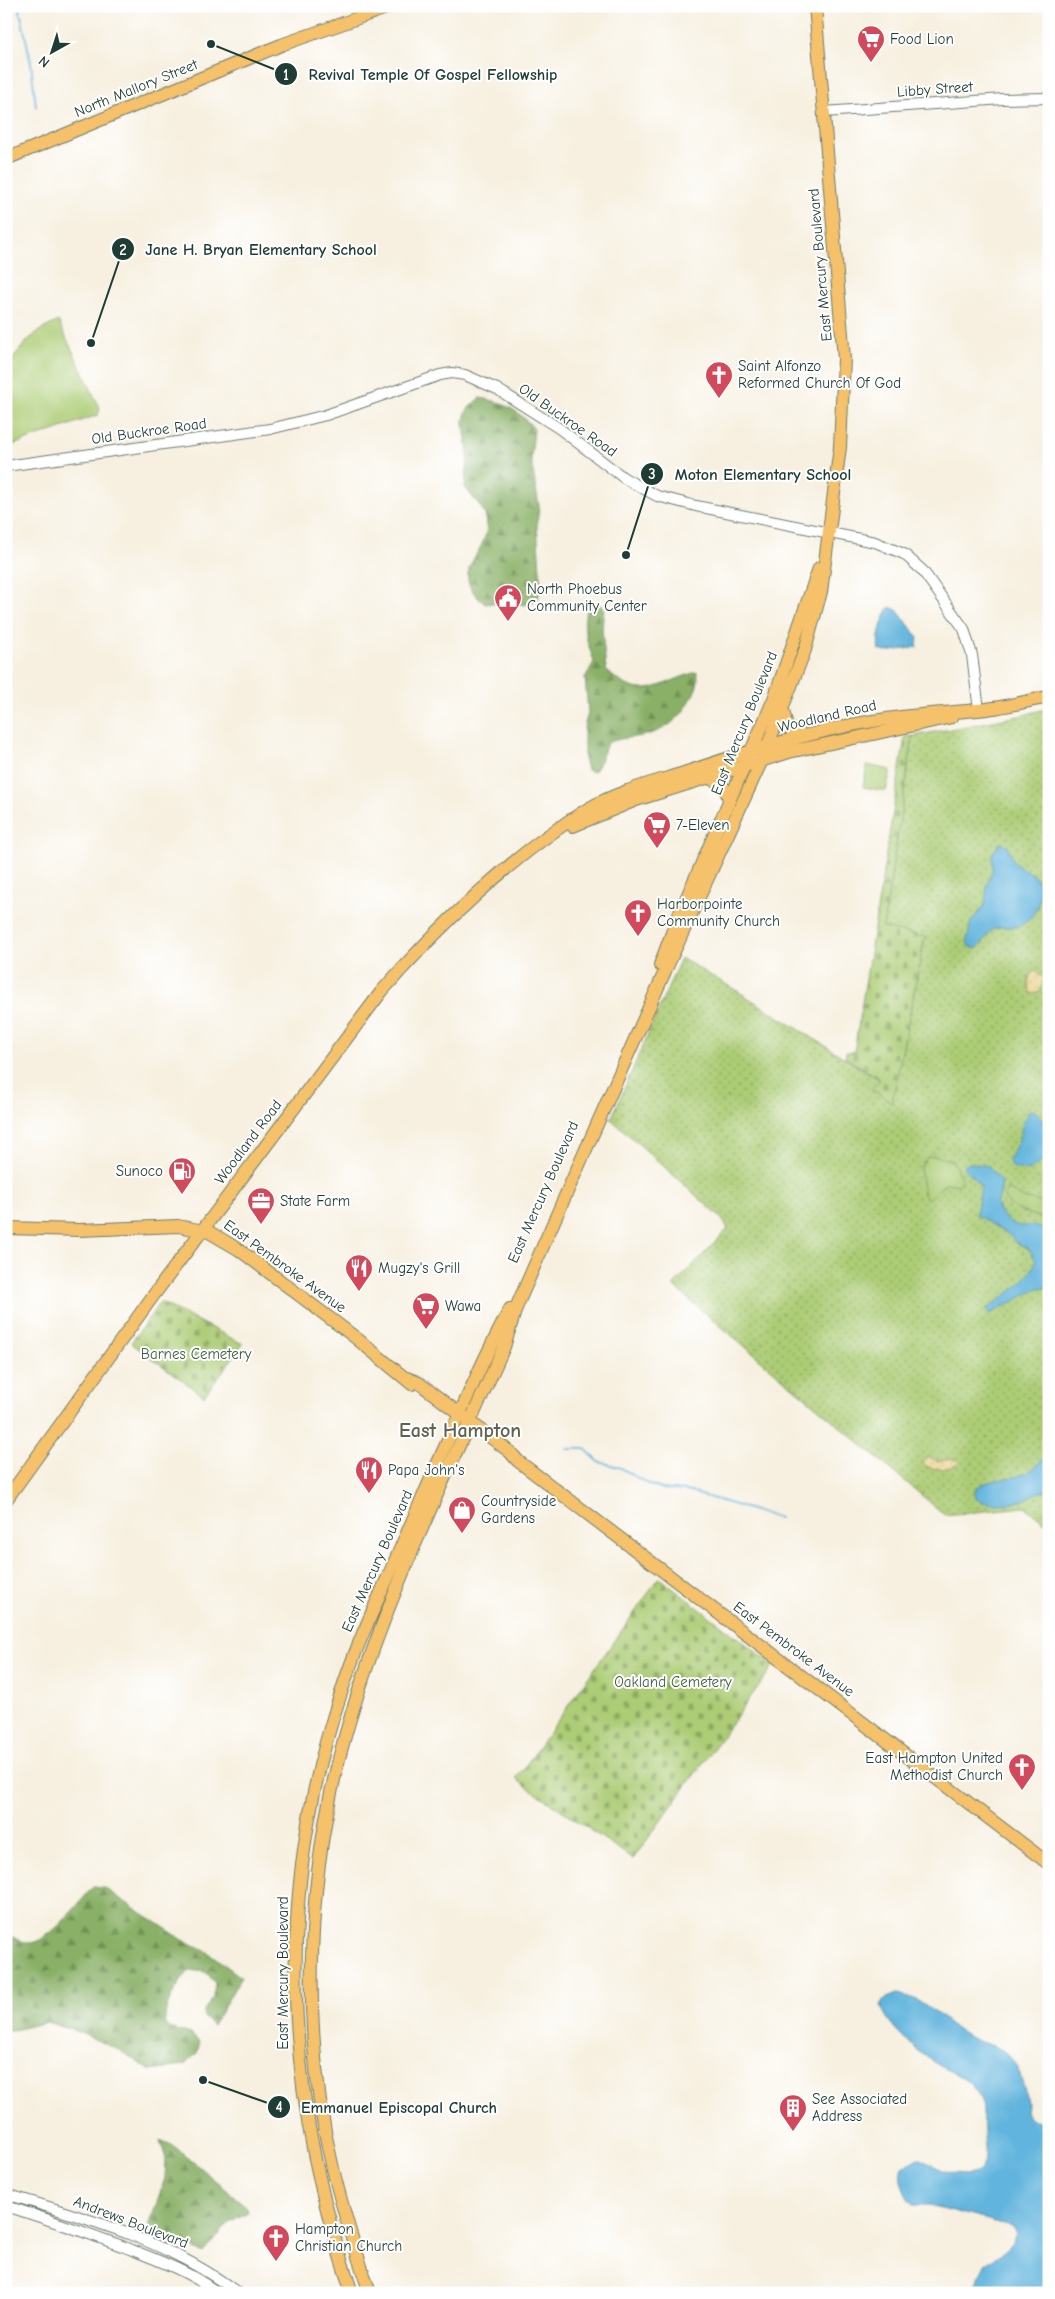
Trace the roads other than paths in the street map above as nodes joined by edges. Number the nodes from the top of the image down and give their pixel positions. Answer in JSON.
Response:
{"nodes":[{"id":1,"x":367,"y":6,"type":"edge"},
{"id":2,"x":392,"y":6,"type":"edge"},
{"id":3,"x":815,"y":6,"type":"edge"},
{"id":4,"x":1049,"y":98,"type":"edge"},
{"id":5,"x":824,"y":112,"type":"junction"},
{"id":6,"x":6,"y":150,"type":"edge"},
{"id":7,"x":6,"y":159,"type":"edge"},
{"id":8,"x":6,"y":466,"type":"edge"},
{"id":9,"x":828,"y":532,"type":"junction"},
{"id":10,"x":826,"y":550,"type":"junction"},
{"id":11,"x":1049,"y":697,"type":"edge"},
{"id":12,"x":783,"y":709,"type":"junction"},
{"id":13,"x":979,"y":710,"type":"junction"},
{"id":14,"x":804,"y":736,"type":"junction"},
{"id":15,"x":768,"y":746,"type":"junction"},
{"id":16,"x":752,"y":751,"type":"junction"},
{"id":17,"x":762,"y":760,"type":"junction"},
{"id":18,"x":745,"y":765,"type":"junction"},
{"id":19,"x":708,"y":778,"type":"junction"},
{"id":20,"x":635,"y":795,"type":"junction"},
{"id":21,"x":729,"y":802,"type":"junction"},
{"id":22,"x":6,"y":1228,"type":"edge"},
{"id":23,"x":202,"y":1229,"type":"junction"},
{"id":24,"x":458,"y":1417,"type":"junction"},
{"id":25,"x":469,"y":1425,"type":"junction"},
{"id":26,"x":6,"y":1500,"type":"edge"},
{"id":27,"x":1049,"y":1864,"type":"edge"},
{"id":28,"x":6,"y":2194,"type":"edge"},
{"id":29,"x":6,"y":2206,"type":"edge"},
{"id":30,"x":218,"y":2293,"type":"edge"},
{"id":31,"x":238,"y":2293,"type":"edge"},
{"id":32,"x":352,"y":2293,"type":"edge"},
{"id":33,"x":370,"y":2293,"type":"edge"}],
"edges":[{"from":1,"to":6,"type":"main road","name":"North Mallory Street"},
{"from":2,"to":7,"type":"main road","name":"North Mallory Street"},
{"from":3,"to":5,"type":"main road","name":"East Mercury Boulevard"},
{"from":4,"to":5,"type":"street","name":"Libby Street"},
{"from":5,"to":9,"type":"main road","name":"East Mercury Boulevard"},
{"from":8,"to":9,"type":"street","name":"Old Buckroe Road"},
{"from":9,"to":10,"type":"main road","name":"East Mercury Boulevard"},
{"from":9,"to":13,"type":"street","name":"Old Buckroe Road"},
{"from":10,"to":12,"type":"main road","name":"East Mercury Boulevard"},
{"from":10,"to":16,"type":"main road","name":"East Mercury Boulevard"},
{"from":11,"to":13,"type":"main road","name":"Woodland Road"},
{"from":12,"to":14,"type":"main road"},
{"from":12,"to":15,"type":"main road","name":"East Mercury Boulevard"},
{"from":13,"to":14,"type":"main road","name":"Woodland Road"},
{"from":13,"to":17,"type":"main road","name":"Woodland Road"},
{"from":14,"to":15,"type":"main road","name":"Woodland Road"},
{"from":15,"to":16,"type":"main road","name":"Woodland Road"},
{"from":15,"to":17,"type":"main road","name":"East Mercury Boulevard"},
{"from":16,"to":18,"type":"main road","name":"East Mercury Boulevard"},
{"from":16,"to":20,"type":"main road","name":"Woodland Road"},
{"from":17,"to":18,"type":"main road","name":"Woodland Road"},
{"from":17,"to":25,"type":"main road","name":"East Mercury Boulevard"},
{"from":18,"to":19,"type":"main road","name":"Woodland Road"},
{"from":18,"to":21,"type":"main road","name":"East Mercury Boulevard"},
{"from":19,"to":20,"type":"main road","name":"Woodland Road"},
{"from":19,"to":21,"type":"main road"},
{"from":20,"to":23,"type":"main road","name":"Woodland Road"},
{"from":21,"to":24,"type":"main road","name":"East Mercury Boulevard"},
{"from":22,"to":23,"type":"main road","name":"East Pembroke Avenue"},
{"from":23,"to":24,"type":"main road","name":"East Pembroke Avenue"},
{"from":23,"to":26,"type":"main road","name":"Woodland Road"},
{"from":24,"to":25,"type":"main road","name":"East Pembroke Avenue"},
{"from":24,"to":32,"type":"main road","name":"East Mercury Boulevard"},
{"from":25,"to":27,"type":"main road","name":"East Pembroke Avenue"},
{"from":25,"to":33,"type":"main road","name":"East Mercury Boulevard"},
{"from":28,"to":31,"type":"street","name":"Andrews Boulevard"},
{"from":29,"to":30,"type":"street","name":"Andrews Boulevard"}]}
